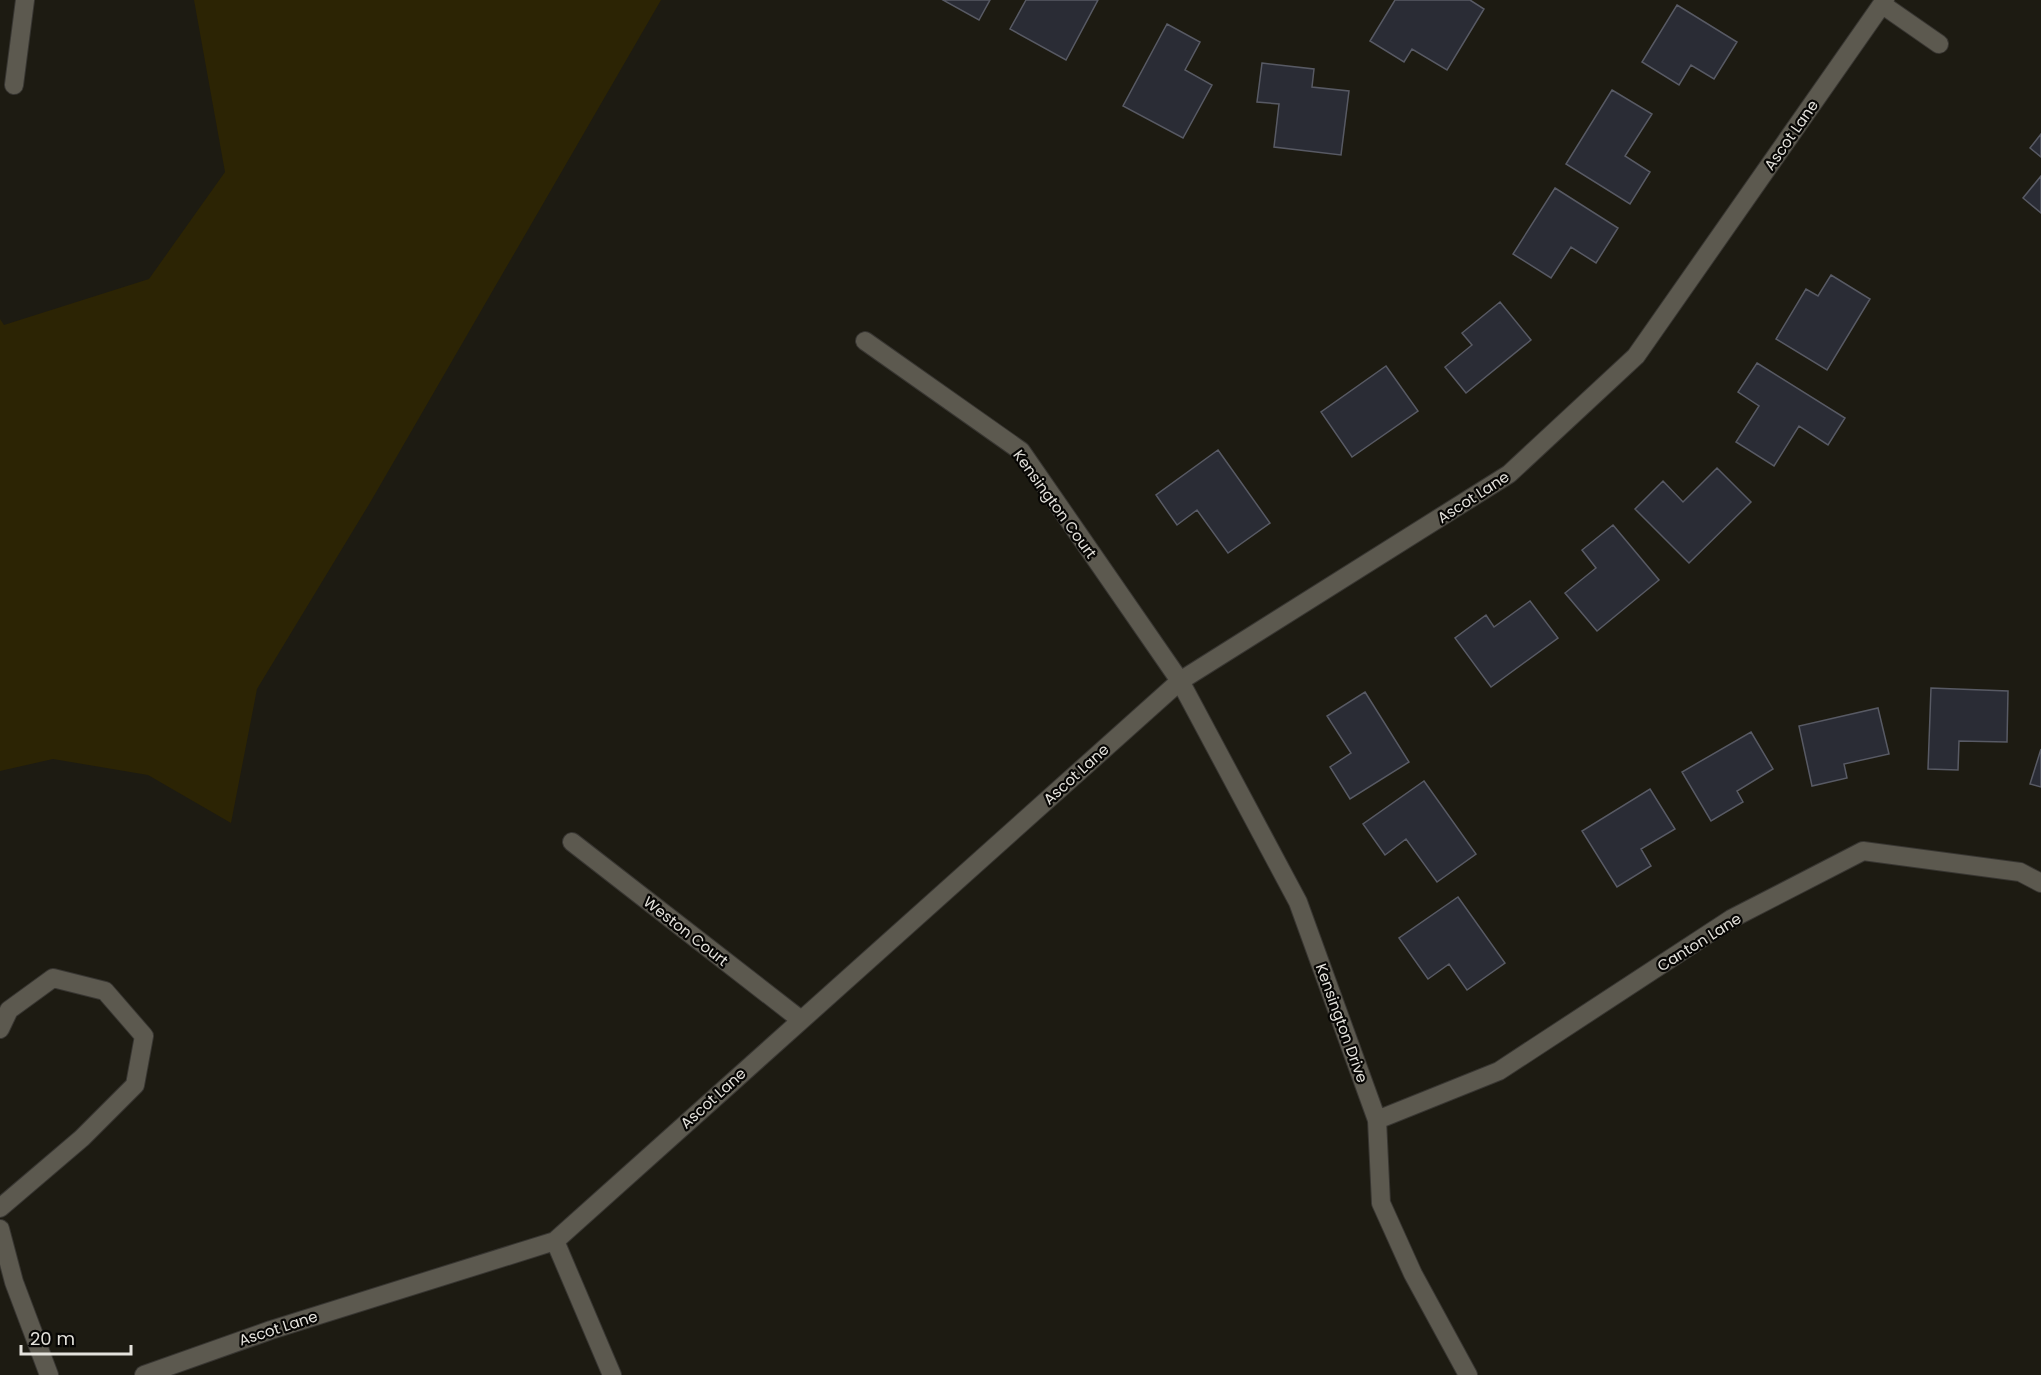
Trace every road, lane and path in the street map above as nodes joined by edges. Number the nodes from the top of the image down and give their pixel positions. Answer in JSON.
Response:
{"nodes":[{"id":1,"x":25,"y":0,"type":"edge"},
{"id":2,"x":1884,"y":2,"type":"edge"},
{"id":3,"x":1939,"y":44,"type":"dead end"},
{"id":4,"x":14,"y":85,"type":"dead end"},
{"id":5,"x":865,"y":341,"type":"dead end"},
{"id":6,"x":1180,"y":681,"type":"junction"},
{"id":7,"x":572,"y":842,"type":"dead end"},
{"id":8,"x":2041,"y":883,"type":"edge"},
{"id":9,"x":801,"y":1020,"type":"junction"},
{"id":10,"x":0,"y":1029,"type":"edge"},
{"id":11,"x":1377,"y":1120,"type":"junction"},
{"id":12,"x":0,"y":1208,"type":"edge"},
{"id":13,"x":0,"y":1229,"type":"edge"},
{"id":14,"x":555,"y":1241,"type":"junction"},
{"id":15,"x":49,"y":1375,"type":"edge"},
{"id":16,"x":144,"y":1375,"type":"edge"},
{"id":17,"x":612,"y":1375,"type":"edge"},
{"id":18,"x":1468,"y":1375,"type":"edge"}],
"edges":[{"from":1,"to":4,"type":"street"},
{"from":2,"to":3,"type":"street","name":"Ascot Lane"},
{"from":2,"to":6,"type":"street","name":"Ascot Lane"},
{"from":5,"to":6,"type":"street","name":"Kensington Court"},
{"from":6,"to":9,"type":"street","name":"Ascot Lane"},
{"from":6,"to":11,"type":"street","name":"Kensington Drive"},
{"from":7,"to":9,"type":"street","name":"Weston Court"},
{"from":8,"to":11,"type":"street","name":"Canton Lane"},
{"from":9,"to":14,"type":"street","name":"Ascot Lane"},
{"from":10,"to":12,"type":"street"},
{"from":11,"to":18,"type":"street","name":"Kensington Drive"},
{"from":13,"to":15,"type":"street"},
{"from":14,"to":16,"type":"street","name":"Ascot Lane"},
{"from":14,"to":17,"type":"street"}]}
